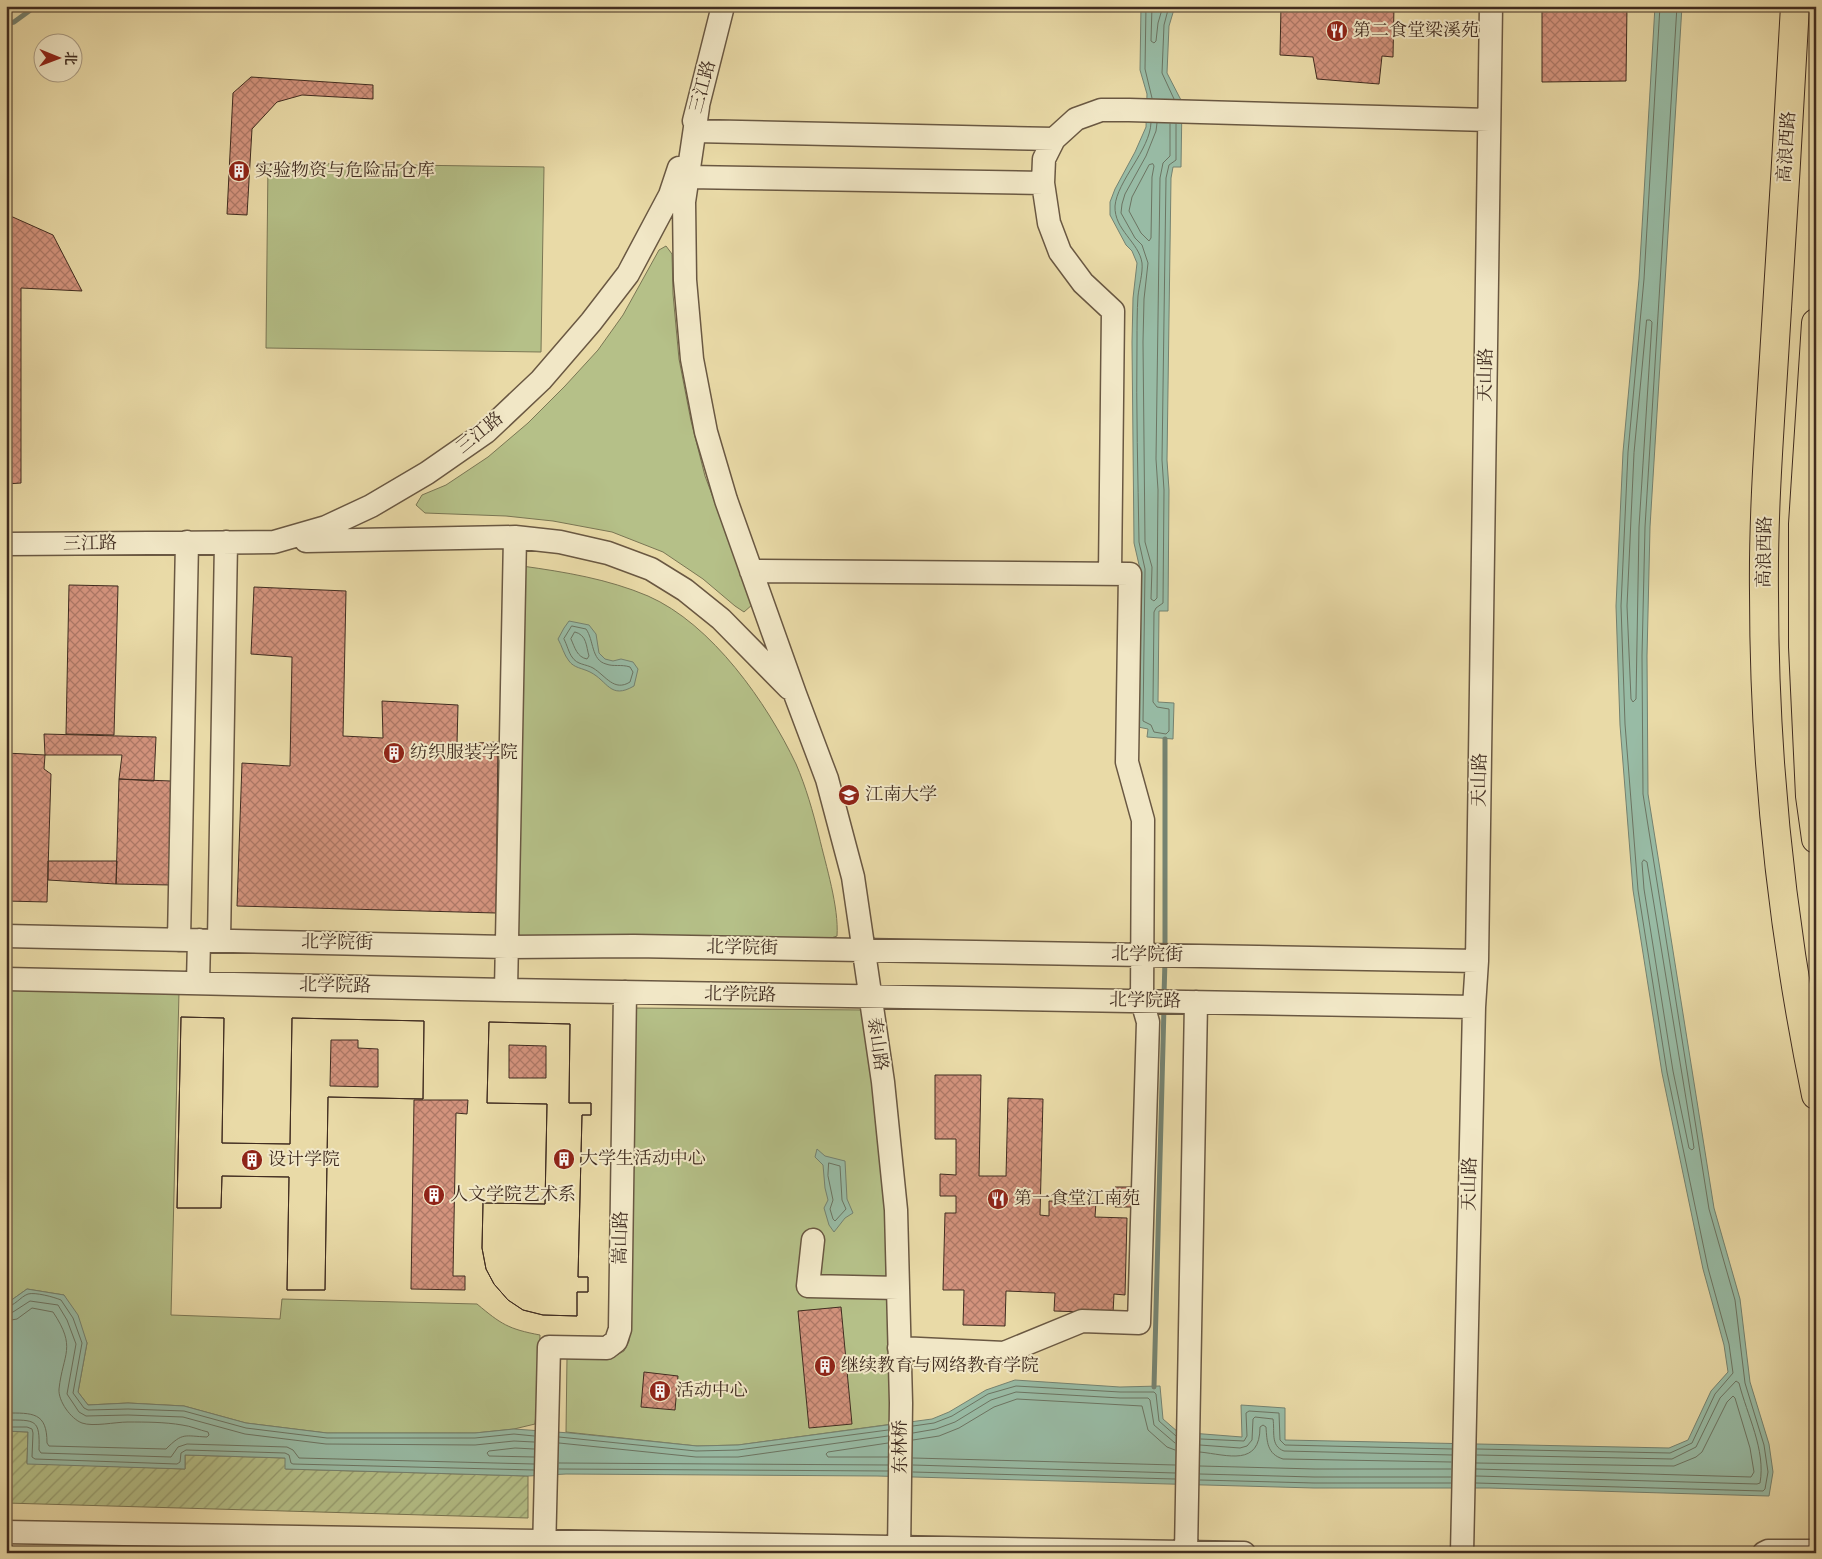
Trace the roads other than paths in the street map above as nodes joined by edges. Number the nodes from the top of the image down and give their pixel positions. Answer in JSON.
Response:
{"nodes":[{"id":1,"x":723,"y":6,"type":"edge"},
{"id":2,"x":1491,"y":6,"type":"edge"},
{"id":3,"x":1795,"y":6,"type":"edge"},
{"id":4,"x":698,"y":108,"type":"junction"},
{"id":5,"x":1489,"y":120,"type":"junction"},
{"id":6,"x":695,"y":131,"type":"junction"},
{"id":7,"x":1054,"y":139,"type":"junction"},
{"id":8,"x":688,"y":177,"type":"junction"},
{"id":9,"x":1043,"y":183,"type":"junction"},
{"id":10,"x":1816,"y":323,"type":"edge"},
{"id":11,"x":515,"y":537,"type":"junction"},
{"id":12,"x":188,"y":542,"type":"junction"},
{"id":13,"x":226,"y":542,"type":"junction"},
{"id":14,"x":274,"y":542,"type":"junction"},
{"id":15,"x":6,"y":544,"type":"edge"},
{"id":16,"x":751,"y":571,"type":"junction"},
{"id":17,"x":1110,"y":574,"type":"junction"},
{"id":18,"x":1803,"y":578,"type":"junction"},
{"id":19,"x":1816,"y":608,"type":"edge"},
{"id":20,"x":795,"y":694,"type":"junction"},
{"id":21,"x":1814,"y":806,"type":"edge"},
{"id":22,"x":1816,"y":839,"type":"edge"},
{"id":23,"x":6,"y":936,"type":"edge"},
{"id":24,"x":199,"y":940,"type":"junction"},
{"id":25,"x":507,"y":947,"type":"junction"},
{"id":26,"x":864,"y":950,"type":"junction"},
{"id":27,"x":1142,"y":955,"type":"junction"},
{"id":28,"x":1477,"y":961,"type":"junction"},
{"id":29,"x":6,"y":979,"type":"edge"},
{"id":30,"x":198,"y":983,"type":"junction"},
{"id":31,"x":506,"y":990,"type":"junction"},
{"id":32,"x":625,"y":992,"type":"junction"},
{"id":33,"x":871,"y":997,"type":"junction"},
{"id":34,"x":1142,"y":1002,"type":"junction"},
{"id":35,"x":1196,"y":1002,"type":"junction"},
{"id":36,"x":1474,"y":1007,"type":"junction"},
{"id":37,"x":1816,"y":1095,"type":"edge"},
{"id":38,"x":813,"y":1240,"type":"dead end"},
{"id":39,"x":898,"y":1288,"type":"junction"},
{"id":40,"x":899,"y":1348,"type":"junction"},
{"id":41,"x":901,"y":1404,"type":"joint"},
{"id":42,"x":6,"y":1532,"type":"edge"},
{"id":43,"x":545,"y":1547,"type":"edge"},
{"id":44,"x":899,"y":1550,"type":"edge"},
{"id":45,"x":1816,"y":1551,"type":"edge"},
{"id":46,"x":1138,"y":1552,"type":"edge"},
{"id":47,"x":1186,"y":1552,"type":"edge"},
{"id":48,"x":1244,"y":1553,"type":"edge"},
{"id":49,"x":1462,"y":1553,"type":"edge"},
{"id":50,"x":1764,"y":1553,"type":"edge"}],
"edges":[{"from":1,"to":4,"type":"street","name":"三江路"},
{"from":2,"to":5,"type":"street","name":"天山路"},
{"from":3,"to":37,"type":"main road","name":"高浪西路"},
{"from":4,"to":6,"type":"street","name":"泰山路"},
{"from":4,"to":14,"type":"street","name":"三江路"},
{"from":5,"to":7,"type":"street"},
{"from":5,"to":28,"type":"street","name":"天山路"},
{"from":6,"to":7,"type":"street"},
{"from":6,"to":8,"type":"street","name":"泰山路"},
{"from":7,"to":9,"type":"street"},
{"from":8,"to":9,"type":"street"},
{"from":8,"to":16,"type":"street","name":"泰山路"},
{"from":9,"to":17,"type":"street"},
{"from":10,"to":18,"type":"main road"},
{"from":11,"to":14,"type":"street"},
{"from":11,"to":20,"type":"street"},
{"from":11,"to":25,"type":"street"},
{"from":12,"to":13,"type":"street","name":"三江路"},
{"from":12,"to":15,"type":"street","name":"三江路"},
{"from":12,"to":24,"type":"street"},
{"from":13,"to":14,"type":"street","name":"三江路"},
{"from":13,"to":24,"type":"street"},
{"from":16,"to":17,"type":"street"},
{"from":16,"to":20,"type":"street","name":"泰山路"},
{"from":17,"to":27,"type":"street"},
{"from":18,"to":19,"type":"street"},
{"from":18,"to":21,"type":"main road"},
{"from":20,"to":26,"type":"street","name":"泰山路"},
{"from":21,"to":22,"type":"main road"},
{"from":23,"to":24,"type":"street","name":"北学院街"},
{"from":24,"to":25,"type":"street","name":"北学院街"},
{"from":24,"to":30,"type":"street"},
{"from":25,"to":26,"type":"street","name":"北学院街"},
{"from":25,"to":31,"type":"street"},
{"from":26,"to":27,"type":"street","name":"北学院街"},
{"from":26,"to":33,"type":"street","name":"泰山路"},
{"from":27,"to":28,"type":"street","name":"北学院街"},
{"from":27,"to":34,"type":"street"},
{"from":28,"to":36,"type":"street","name":"天山路"},
{"from":29,"to":30,"type":"street","name":"北学院路"},
{"from":30,"to":31,"type":"street","name":"北学院路"},
{"from":31,"to":32,"type":"street","name":"北学院路"},
{"from":32,"to":33,"type":"street","name":"北学院路"},
{"from":32,"to":43,"type":"street","name":"嵩山路"},
{"from":33,"to":34,"type":"street","name":"北学院路"},
{"from":33,"to":39,"type":"street","name":"泰山路"},
{"from":34,"to":35,"type":"street","name":"北学院路"},
{"from":34,"to":40,"type":"street"},
{"from":35,"to":36,"type":"street","name":"北学院路"},
{"from":35,"to":47,"type":"street"},
{"from":36,"to":49,"type":"street","name":"天山路"},
{"from":38,"to":39,"type":"street"},
{"from":39,"to":40,"type":"street","name":"泰山路"},
{"from":40,"to":41,"type":"street","name":"泰山路"},
{"from":41,"to":44,"type":"street","name":"东林桥"},
{"from":42,"to":43,"type":"street"},
{"from":43,"to":44,"type":"street"},
{"from":44,"to":46,"type":"street"},
{"from":45,"to":50,"type":"street"},
{"from":46,"to":47,"type":"street"},
{"from":47,"to":48,"type":"street"}]}
